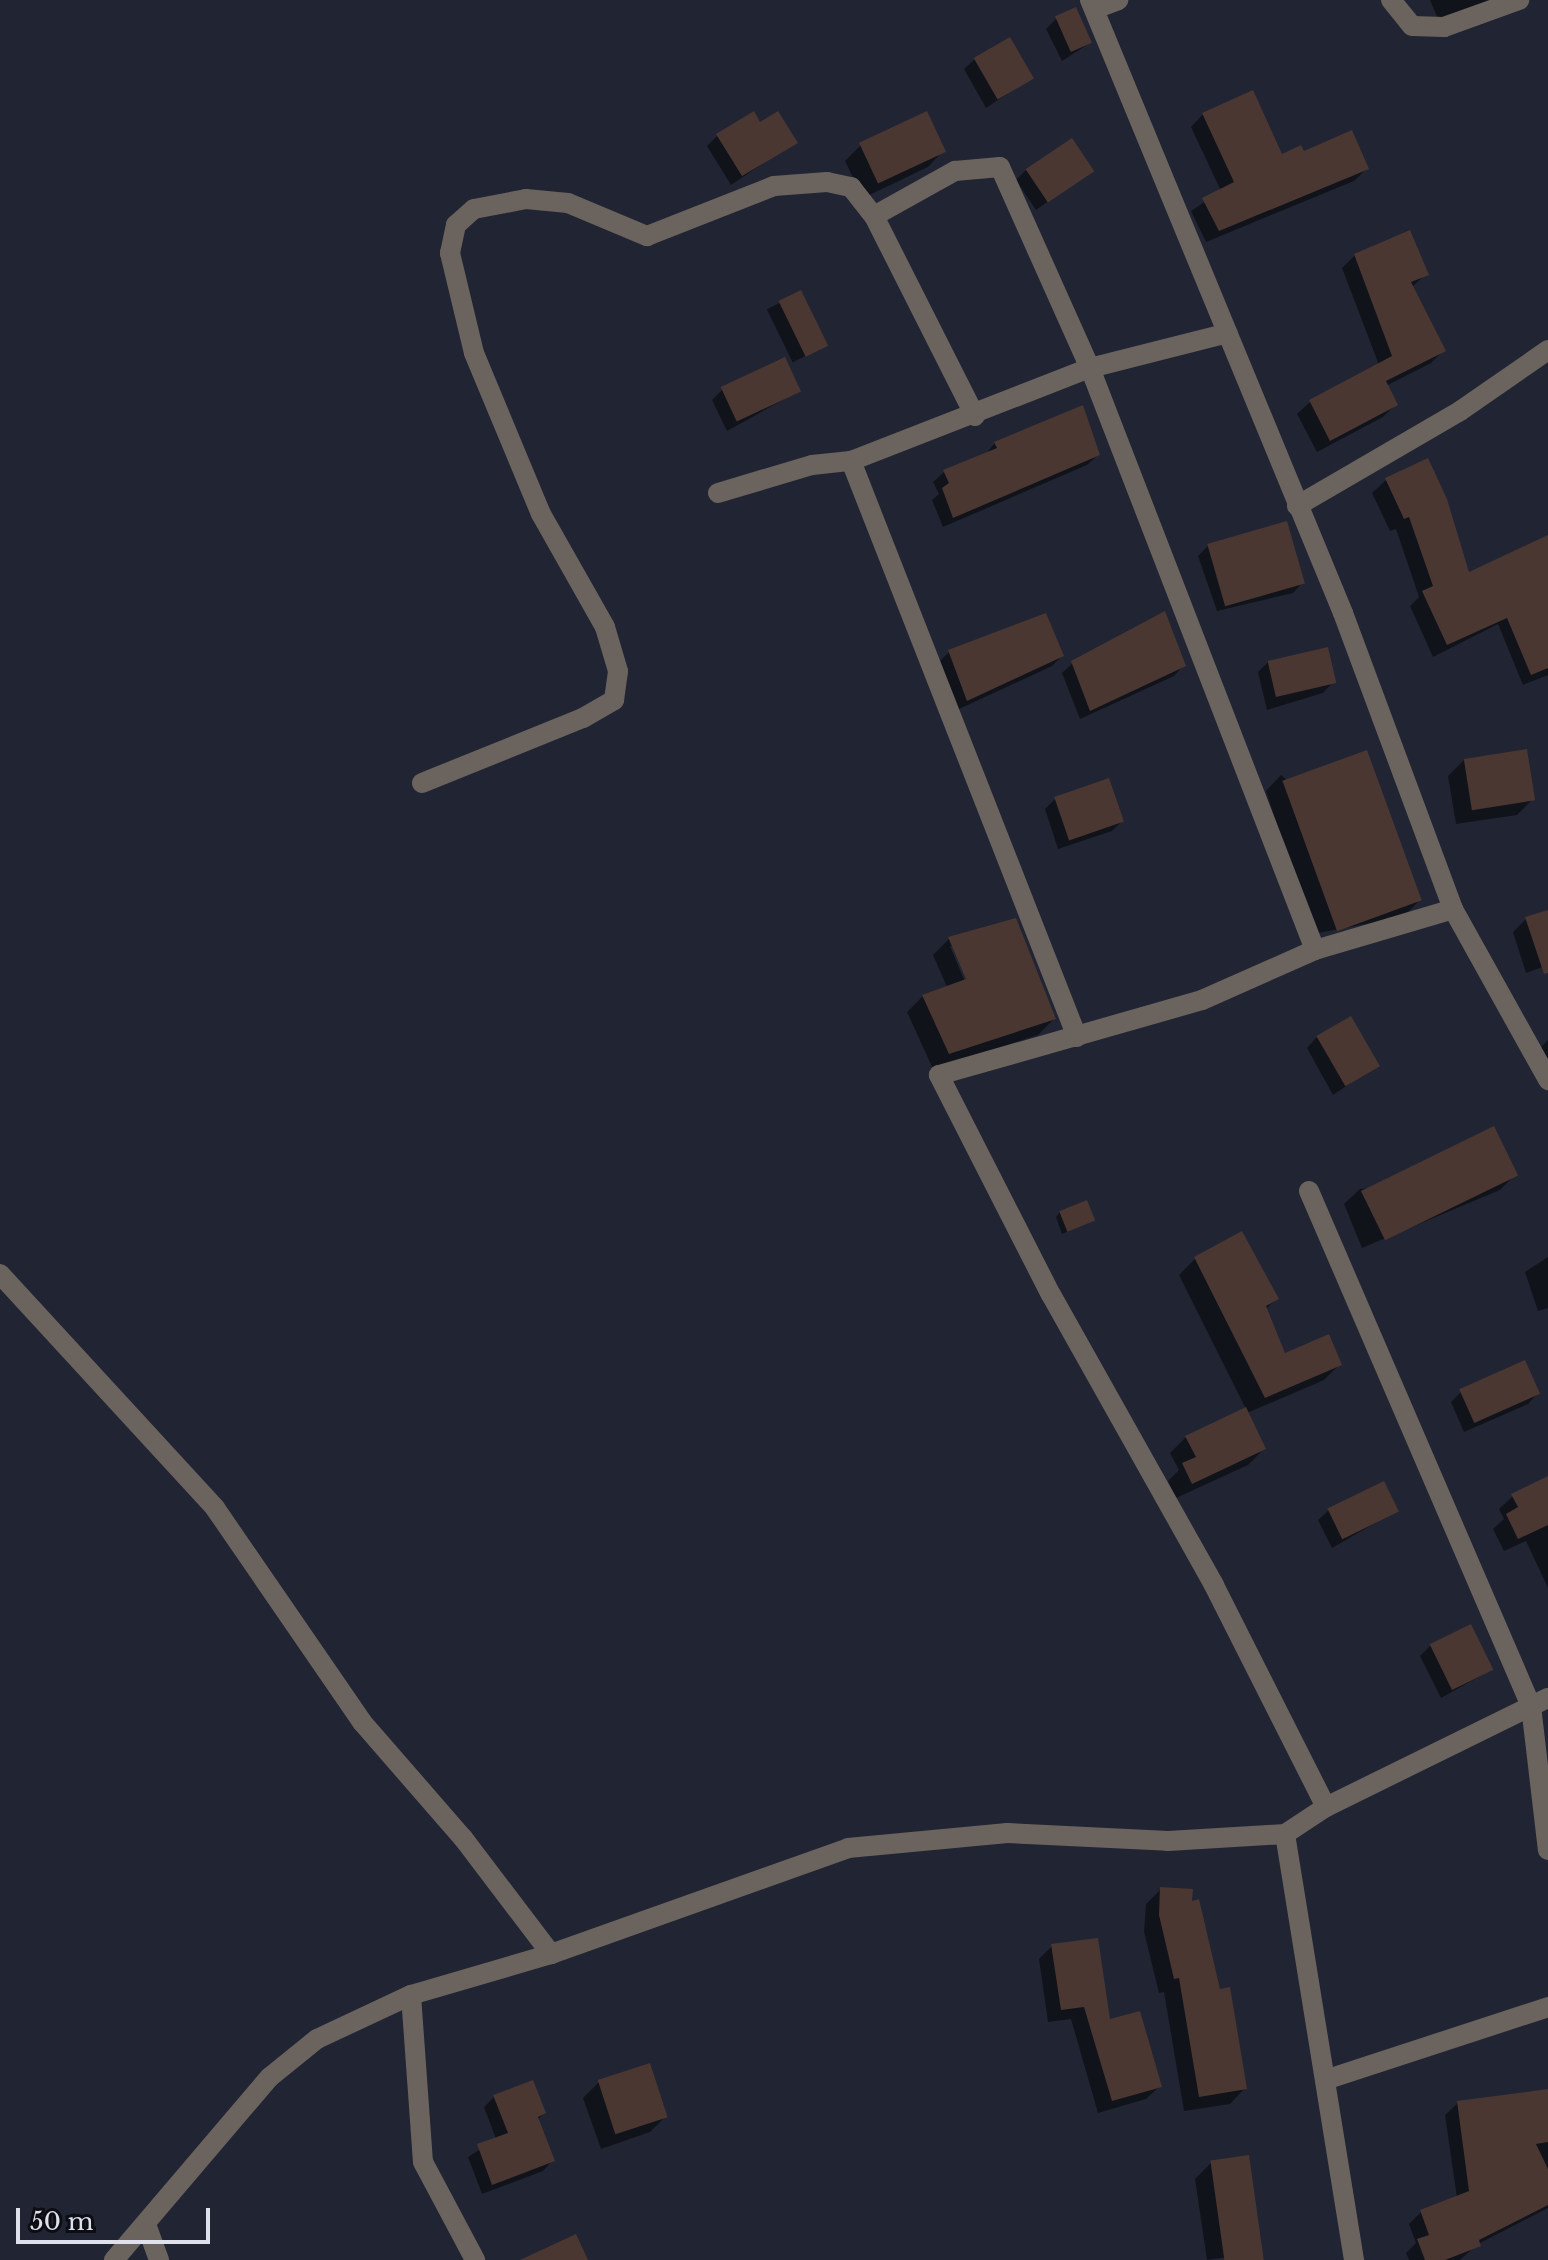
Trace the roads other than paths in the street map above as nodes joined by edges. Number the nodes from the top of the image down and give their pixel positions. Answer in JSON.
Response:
{"nodes":[{"id":1,"x":1118,"y":0,"type":"edge"},
{"id":2,"x":1391,"y":0,"type":"edge"},
{"id":3,"x":1519,"y":0,"type":"edge"},
{"id":4,"x":1092,"y":5,"type":"edge"},
{"id":5,"x":874,"y":216,"type":"junction"},
{"id":6,"x":1228,"y":333,"type":"junction"},
{"id":7,"x":1548,"y":350,"type":"edge"},
{"id":8,"x":1090,"y":368,"type":"junction"},
{"id":9,"x":975,"y":416,"type":"junction"},
{"id":10,"x":851,"y":461,"type":"junction"},
{"id":11,"x":718,"y":493,"type":"dead end"},
{"id":12,"x":1297,"y":506,"type":"junction"},
{"id":13,"x":422,"y":783,"type":"dead end"},
{"id":14,"x":1453,"y":909,"type":"junction"},
{"id":15,"x":1315,"y":950,"type":"junction"},
{"id":16,"x":1077,"y":1037,"type":"junction"},
{"id":17,"x":1548,"y":1080,"type":"edge"},
{"id":18,"x":1309,"y":1191,"type":"dead end"},
{"id":19,"x":0,"y":1274,"type":"edge"},
{"id":20,"x":1539,"y":1702,"type":"edge"},
{"id":21,"x":1326,"y":1807,"type":"junction"},
{"id":22,"x":1285,"y":1834,"type":"junction"},
{"id":23,"x":1548,"y":1850,"type":"edge"},
{"id":24,"x":551,"y":1954,"type":"junction"},
{"id":25,"x":411,"y":1995,"type":"junction"},
{"id":26,"x":1548,"y":2007,"type":"edge"},
{"id":27,"x":1325,"y":2080,"type":"junction"},
{"id":28,"x":147,"y":2227,"type":"junction"},
{"id":29,"x":114,"y":2260,"type":"edge"},
{"id":30,"x":159,"y":2260,"type":"edge"},
{"id":31,"x":475,"y":2260,"type":"edge"},
{"id":32,"x":1354,"y":2260,"type":"edge"}],
"edges":[{"from":1,"to":4,"type":"street"},
{"from":2,"to":3,"type":"street"},
{"from":4,"to":6,"type":"street"},
{"from":5,"to":8,"type":"street"},
{"from":5,"to":9,"type":"street"},
{"from":5,"to":13,"type":"street"},
{"from":6,"to":8,"type":"street"},
{"from":6,"to":12,"type":"street"},
{"from":7,"to":12,"type":"street"},
{"from":8,"to":9,"type":"street"},
{"from":8,"to":15,"type":"street"},
{"from":9,"to":10,"type":"street"},
{"from":10,"to":11,"type":"street"},
{"from":10,"to":16,"type":"street"},
{"from":12,"to":14,"type":"street"},
{"from":14,"to":15,"type":"street"},
{"from":14,"to":17,"type":"street"},
{"from":15,"to":16,"type":"street"},
{"from":16,"to":21,"type":"street"},
{"from":18,"to":20,"type":"street"},
{"from":19,"to":24,"type":"street"},
{"from":20,"to":21,"type":"street"},
{"from":20,"to":23,"type":"street"},
{"from":21,"to":22,"type":"street"},
{"from":22,"to":24,"type":"street"},
{"from":22,"to":27,"type":"street"},
{"from":24,"to":25,"type":"street"},
{"from":25,"to":28,"type":"street"},
{"from":25,"to":31,"type":"street"},
{"from":26,"to":27,"type":"street"},
{"from":27,"to":32,"type":"street"},
{"from":28,"to":29,"type":"street"},
{"from":28,"to":30,"type":"street"}]}
